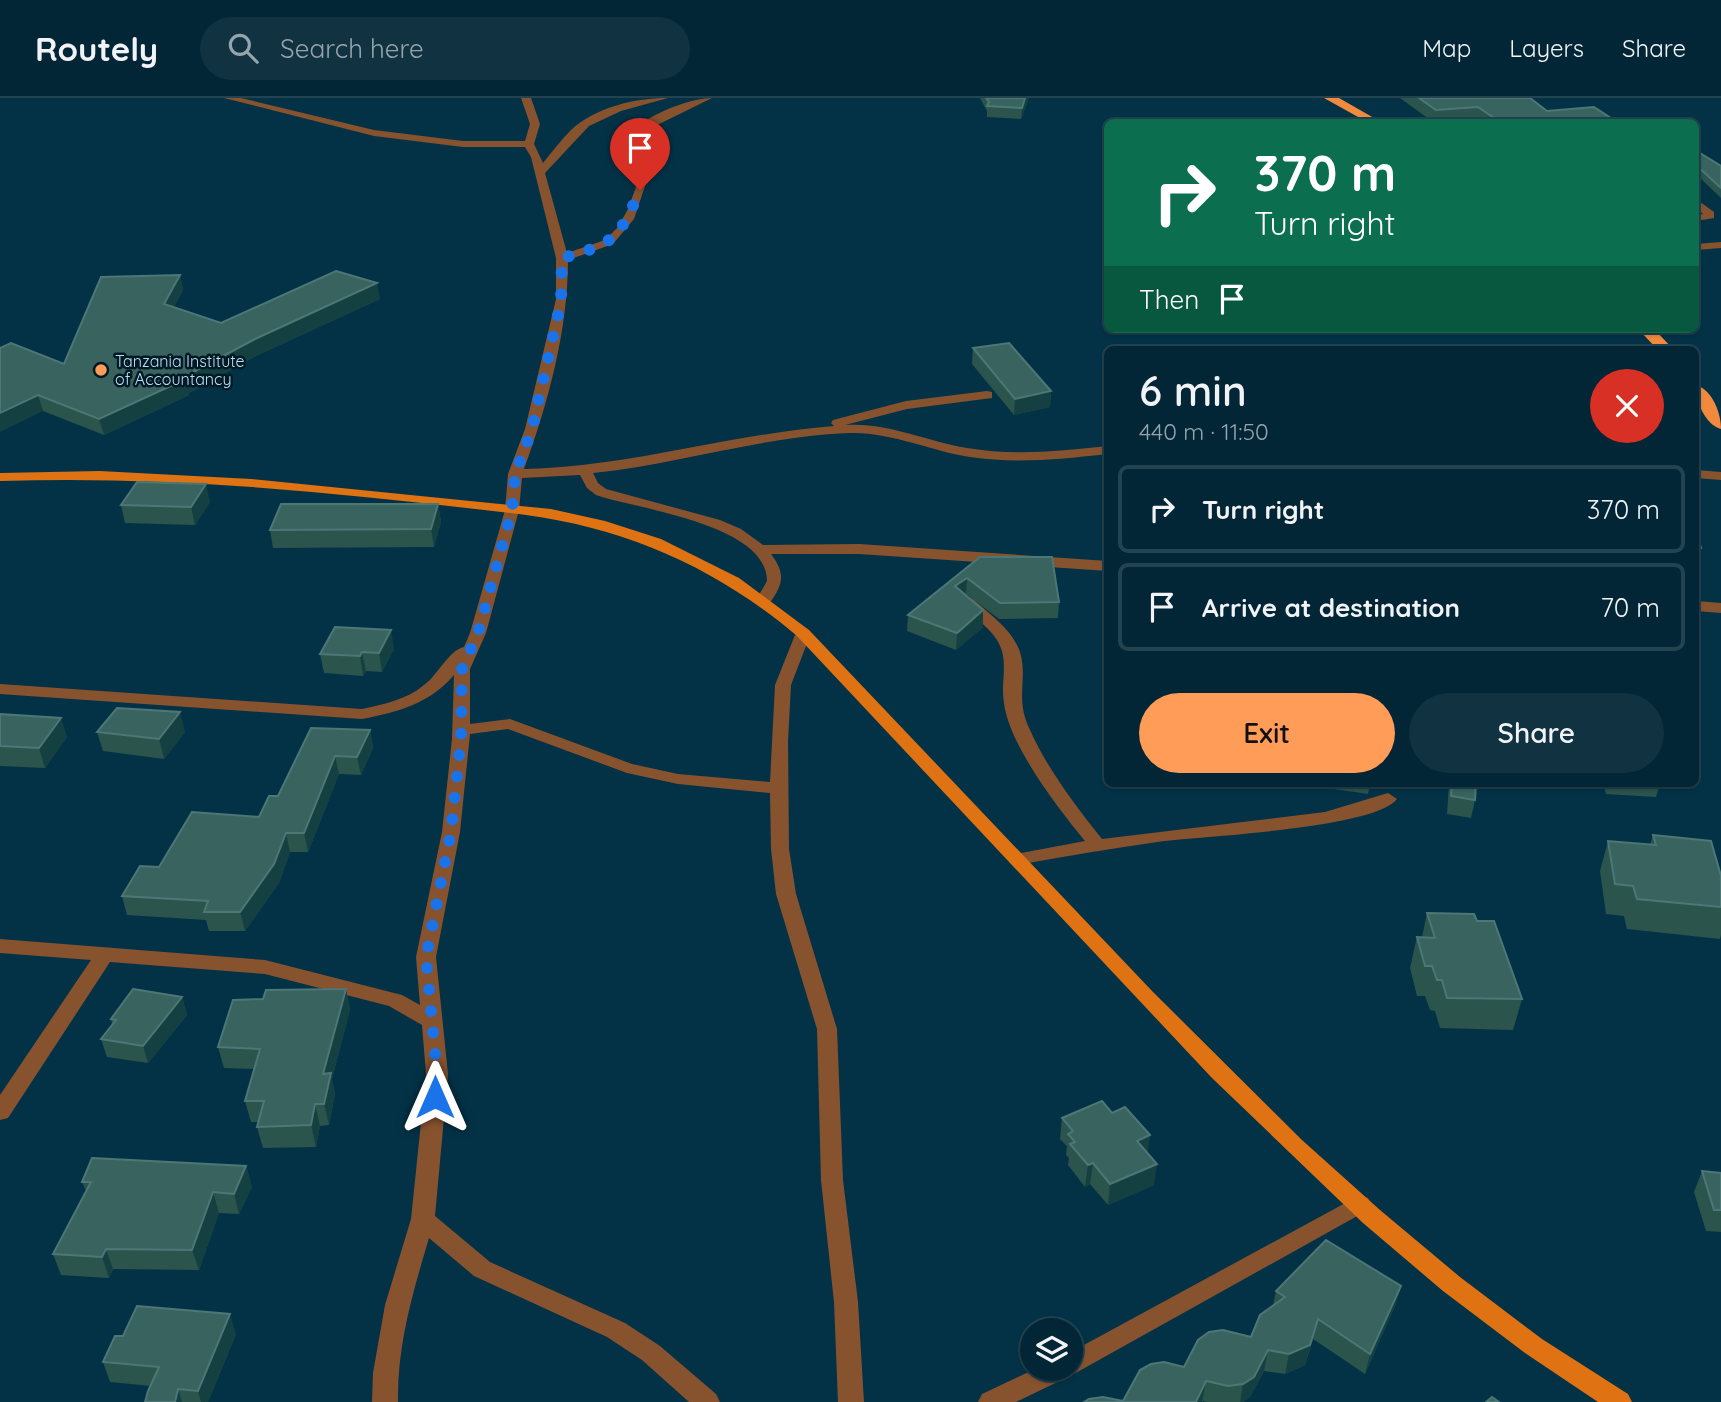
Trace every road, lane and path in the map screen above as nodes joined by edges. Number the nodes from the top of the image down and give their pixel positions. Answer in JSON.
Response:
{"nodes":[{"id":1,"x":229,"y":98,"type":"edge"},
{"id":2,"x":526,"y":98,"type":"edge"},
{"id":3,"x":663,"y":98,"type":"edge"},
{"id":4,"x":707,"y":98,"type":"edge"},
{"id":5,"x":1330,"y":98,"type":"edge"},
{"id":6,"x":1369,"y":119,"type":"edge"},
{"id":7,"x":529,"y":144,"type":"junction"},
{"id":8,"x":540,"y":172,"type":"junction"},
{"id":9,"x":1699,"y":205,"type":"edge"},
{"id":10,"x":1699,"y":218,"type":"edge"},
{"id":11,"x":1721,"y":245,"type":"edge"},
{"id":12,"x":1699,"y":247,"type":"edge"},
{"id":13,"x":562,"y":258,"type":"junction"},
{"id":14,"x":1650,"y":333,"type":"edge"},
{"id":15,"x":1662,"y":346,"type":"edge"},
{"id":16,"x":1699,"y":394,"type":"edge"},
{"id":17,"x":987,"y":396,"type":"dead end"},
{"id":18,"x":1721,"y":424,"type":"edge"},
{"id":19,"x":812,"y":432,"type":"junction"},
{"id":20,"x":1104,"y":450,"type":"edge"},
{"id":21,"x":586,"y":473,"type":"junction"},
{"id":22,"x":515,"y":474,"type":"junction"},
{"id":23,"x":1699,"y":474,"type":"edge"},
{"id":24,"x":1721,"y":476,"type":"edge"},
{"id":25,"x":0,"y":477,"type":"edge"},
{"id":26,"x":512,"y":510,"type":"junction"},
{"id":27,"x":760,"y":550,"type":"junction"},
{"id":28,"x":1104,"y":566,"type":"edge"},
{"id":29,"x":764,"y":600,"type":"junction"},
{"id":30,"x":965,"y":601,"type":"edge"},
{"id":31,"x":1699,"y":606,"type":"edge"},
{"id":32,"x":1721,"y":608,"type":"edge"},
{"id":33,"x":478,"y":633,"type":"junction"},
{"id":34,"x":803,"y":633,"type":"junction"},
{"id":35,"x":0,"y":689,"type":"edge"},
{"id":36,"x":461,"y":730,"type":"junction"},
{"id":37,"x":780,"y":788,"type":"junction"},
{"id":38,"x":1388,"y":799,"type":"dead end"},
{"id":39,"x":1098,"y":846,"type":"junction"},
{"id":40,"x":1017,"y":859,"type":"junction"},
{"id":41,"x":0,"y":946,"type":"edge"},
{"id":42,"x":105,"y":954,"type":"junction"},
{"id":43,"x":431,"y":1021,"type":"junction"},
{"id":44,"x":0,"y":1112,"type":"edge"},
{"id":45,"x":1360,"y":1204,"type":"junction"},
{"id":46,"x":423,"y":1219,"type":"junction"},
{"id":47,"x":1083,"y":1357,"type":"edge"},
{"id":48,"x":1035,"y":1381,"type":"edge"},
{"id":49,"x":385,"y":1402,"type":"edge"},
{"id":50,"x":707,"y":1402,"type":"edge"},
{"id":51,"x":850,"y":1402,"type":"edge"},
{"id":52,"x":991,"y":1402,"type":"edge"},
{"id":53,"x":1619,"y":1402,"type":"edge"}],
"edges":[{"from":1,"to":7,"type":"street"},
{"from":2,"to":7,"type":"street"},
{"from":3,"to":8,"type":"street"},
{"from":4,"to":13,"type":"street"},
{"from":5,"to":6,"type":"highway"},
{"from":7,"to":8,"type":"street"},
{"from":8,"to":13,"type":"street"},
{"from":9,"to":10,"type":"street"},
{"from":11,"to":12,"type":"street"},
{"from":13,"to":22,"type":"street"},
{"from":14,"to":15,"type":"highway"},
{"from":16,"to":18,"type":"highway"},
{"from":17,"to":19,"type":"street"},
{"from":19,"to":20,"type":"street"},
{"from":19,"to":21,"type":"street"},
{"from":21,"to":22,"type":"street"},
{"from":21,"to":27,"type":"street"},
{"from":22,"to":26,"type":"street"},
{"from":23,"to":24,"type":"street"},
{"from":25,"to":26,"type":"main road"},
{"from":26,"to":29,"type":"main road"},
{"from":26,"to":33,"type":"street"},
{"from":27,"to":28,"type":"street"},
{"from":27,"to":29,"type":"street"},
{"from":29,"to":34,"type":"main road"},
{"from":30,"to":39,"type":"street"},
{"from":31,"to":32,"type":"street"},
{"from":33,"to":35,"type":"street"},
{"from":33,"to":36,"type":"street"},
{"from":34,"to":37,"type":"street"},
{"from":34,"to":40,"type":"main road"},
{"from":36,"to":37,"type":"street"},
{"from":36,"to":43,"type":"street"},
{"from":37,"to":51,"type":"street"},
{"from":38,"to":39,"type":"street"},
{"from":39,"to":40,"type":"street"},
{"from":40,"to":45,"type":"main road"},
{"from":41,"to":42,"type":"street"},
{"from":42,"to":43,"type":"street"},
{"from":42,"to":44,"type":"street"},
{"from":43,"to":46,"type":"street"},
{"from":45,"to":47,"type":"street"},
{"from":45,"to":53,"type":"main road"},
{"from":46,"to":49,"type":"street"},
{"from":46,"to":50,"type":"street"},
{"from":48,"to":52,"type":"street"}]}
